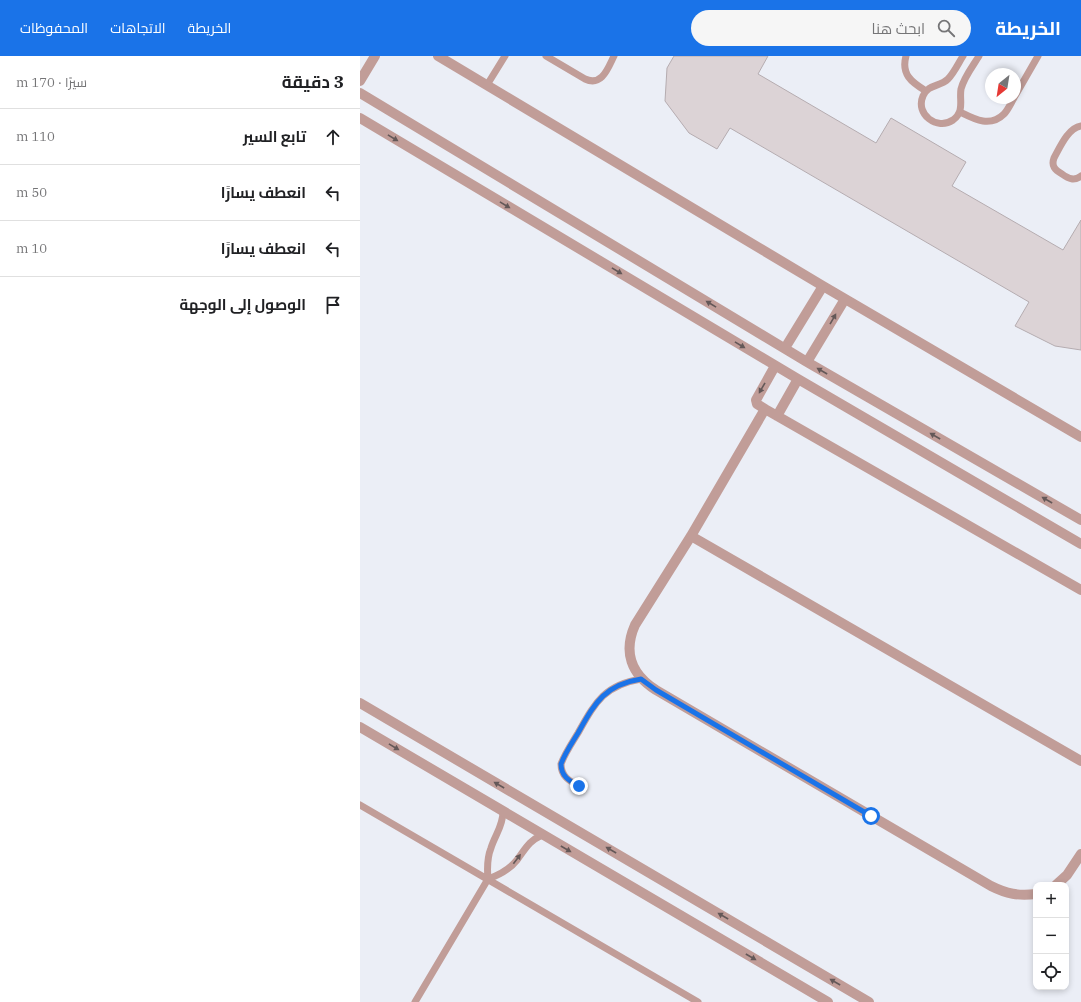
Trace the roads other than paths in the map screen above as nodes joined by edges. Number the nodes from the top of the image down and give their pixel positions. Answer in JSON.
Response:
{"nodes":[{"id":1,"x":375,"y":56,"type":"edge"},
{"id":2,"x":438,"y":56,"type":"edge"},
{"id":3,"x":505,"y":56,"type":"edge"},
{"id":4,"x":546,"y":56,"type":"edge"},
{"id":5,"x":614,"y":56,"type":"edge"},
{"id":6,"x":906,"y":56,"type":"edge"},
{"id":7,"x":963,"y":56,"type":"edge"},
{"id":8,"x":979,"y":56,"type":"edge"},
{"id":9,"x":1038,"y":56,"type":"edge"},
{"id":10,"x":360,"y":81,"type":"edge"},
{"id":11,"x":487,"y":85,"type":"junction"},
{"id":12,"x":1021,"y":85,"type":"edge"},
{"id":13,"x":926,"y":91,"type":"junction"},
{"id":14,"x":360,"y":93,"type":"edge"},
{"id":15,"x":1010,"y":104,"type":"edge"},
{"id":16,"x":960,"y":112,"type":"junction"},
{"id":17,"x":360,"y":118,"type":"edge"},
{"id":18,"x":1081,"y":126,"type":"edge"},
{"id":19,"x":1081,"y":176,"type":"edge"},
{"id":20,"x":822,"y":286,"type":"junction"},
{"id":21,"x":845,"y":300,"type":"junction"},
{"id":22,"x":785,"y":348,"type":"junction"},
{"id":23,"x":807,"y":362,"type":"junction"},
{"id":24,"x":775,"y":366,"type":"junction"},
{"id":25,"x":798,"y":379,"type":"junction"},
{"id":26,"x":765,"y":409,"type":"junction"},
{"id":27,"x":777,"y":416,"type":"junction"},
{"id":28,"x":1081,"y":437,"type":"edge"},
{"id":29,"x":1081,"y":520,"type":"edge"},
{"id":30,"x":691,"y":536,"type":"junction"},
{"id":31,"x":1081,"y":544,"type":"edge"},
{"id":32,"x":1081,"y":590,"type":"edge"},
{"id":33,"x":641,"y":679,"type":"junction"},
{"id":34,"x":360,"y":703,"type":"edge"},
{"id":35,"x":360,"y":727,"type":"edge"},
{"id":36,"x":1081,"y":762,"type":"edge"},
{"id":37,"x":579,"y":786,"type":"dead end"},
{"id":38,"x":360,"y":805,"type":"edge"},
{"id":39,"x":503,"y":812,"type":"junction"},
{"id":40,"x":542,"y":835,"type":"junction"},
{"id":41,"x":1081,"y":854,"type":"edge"},
{"id":42,"x":488,"y":879,"type":"junction"},
{"id":43,"x":1059,"y":882,"type":"edge"},
{"id":44,"x":1033,"y":894,"type":"edge"},
{"id":45,"x":415,"y":1002,"type":"edge"},
{"id":46,"x":698,"y":1002,"type":"edge"},
{"id":47,"x":828,"y":1002,"type":"edge"},
{"id":48,"x":869,"y":1002,"type":"edge"}],
"edges":[{"from":1,"to":10,"type":"street"},
{"from":2,"to":11,"type":"street"},
{"from":3,"to":11,"type":"lane"},
{"from":4,"to":5,"type":"lane"},
{"from":6,"to":13,"type":"lane"},
{"from":7,"to":13,"type":"lane"},
{"from":8,"to":16,"type":"lane"},
{"from":9,"to":12,"type":"lane"},
{"from":11,"to":20,"type":"street"},
{"from":13,"to":16,"type":"lane"},
{"from":22,"to":14,"type":"street","one_way":true},
{"from":15,"to":16,"type":"lane"},
{"from":17,"to":24,"type":"street","one_way":true},
{"from":18,"to":19,"type":"lane"},
{"from":20,"to":21,"type":"street"},
{"from":20,"to":22,"type":"street"},
{"from":23,"to":21,"type":"street","one_way":true},
{"from":21,"to":28,"type":"street"},
{"from":22,"to":23,"type":"street"},
{"from":29,"to":23,"type":"street","one_way":true},
{"from":24,"to":25,"type":"street"},
{"from":24,"to":26,"type":"street","one_way":true},
{"from":25,"to":27,"type":"street"},
{"from":25,"to":31,"type":"street"},
{"from":26,"to":27,"type":"street"},
{"from":26,"to":30,"type":"street"},
{"from":27,"to":32,"type":"street"},
{"from":30,"to":33,"type":"street"},
{"from":30,"to":36,"type":"street"},
{"from":33,"to":37,"type":"lane"},
{"from":33,"to":44,"type":"street"},
{"from":48,"to":34,"type":"street","one_way":true},
{"from":35,"to":39,"type":"street","one_way":true},
{"from":38,"to":42,"type":"lane"},
{"from":39,"to":40,"type":"street"},
{"from":39,"to":42,"type":"lane"},
{"from":42,"to":40,"type":"lane","one_way":true},
{"from":40,"to":47,"type":"street","one_way":true},
{"from":41,"to":43,"type":"street"},
{"from":42,"to":45,"type":"lane"},
{"from":42,"to":46,"type":"lane"}]}
